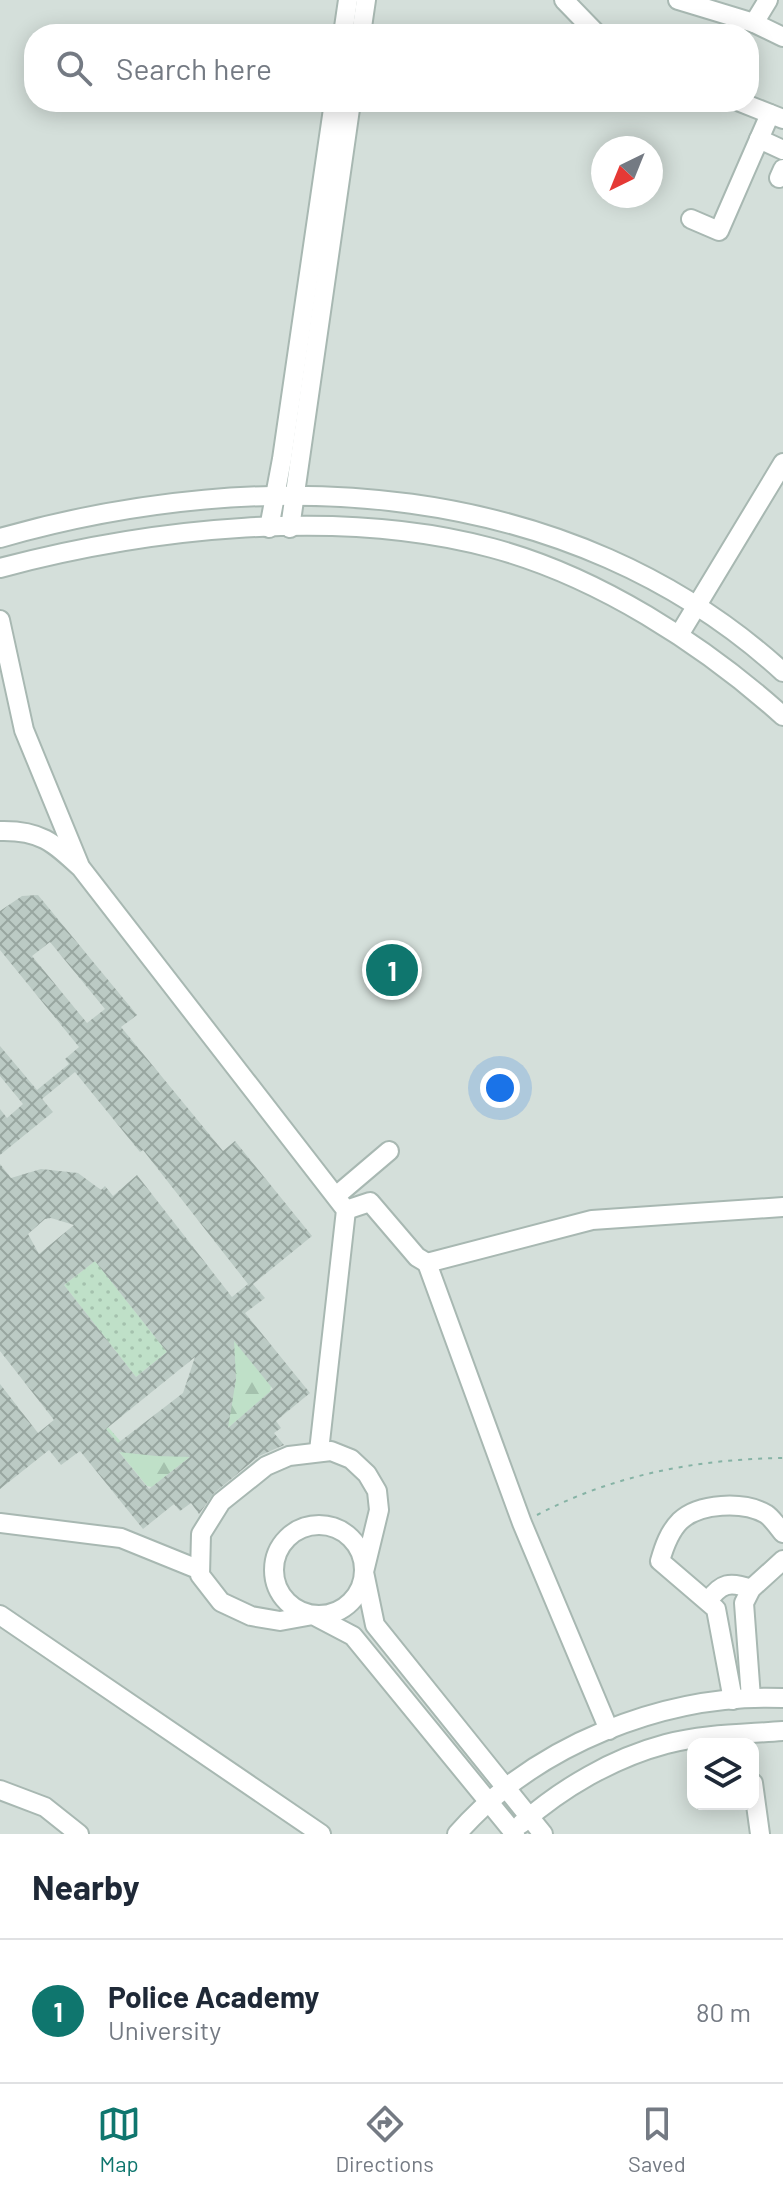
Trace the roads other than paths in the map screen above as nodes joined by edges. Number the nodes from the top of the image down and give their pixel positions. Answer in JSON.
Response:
{"nodes":[{"id":1,"x":348,"y":0,"type":"edge"},
{"id":2,"x":366,"y":0,"type":"edge"},
{"id":3,"x":564,"y":0,"type":"edge"},
{"id":4,"x":678,"y":0,"type":"edge"},
{"id":5,"x":768,"y":0,"type":"edge"},
{"id":6,"x":754,"y":23,"type":"joint"},
{"id":7,"x":344,"y":24,"type":"edge"},
{"id":8,"x":362,"y":24,"type":"edge"},
{"id":9,"x":587,"y":24,"type":"edge"},
{"id":10,"x":759,"y":25,"type":"edge"},
{"id":11,"x":783,"y":37,"type":"edge"},
{"id":12,"x":333,"y":112,"type":"edge"},
{"id":13,"x":350,"y":112,"type":"edge"},
{"id":14,"x":777,"y":117,"type":"edge"},
{"id":15,"x":759,"y":139,"type":"junction"},
{"id":16,"x":783,"y":150,"type":"edge"},
{"id":17,"x":691,"y":219,"type":"dead end"},
{"id":18,"x":783,"y":463,"type":"edge"},
{"id":19,"x":275,"y":498,"type":"junction"},
{"id":20,"x":294,"y":498,"type":"junction"},
{"id":21,"x":269,"y":528,"type":"junction"},
{"id":22,"x":290,"y":528,"type":"junction"},
{"id":23,"x":0,"y":538,"type":"edge"},
{"id":24,"x":0,"y":568,"type":"edge"},
{"id":25,"x":696,"y":607,"type":"junction"},
{"id":26,"x":0,"y":620,"type":"edge"},
{"id":27,"x":679,"y":635,"type":"junction"},
{"id":28,"x":783,"y":672,"type":"edge"},
{"id":29,"x":783,"y":716,"type":"edge"},
{"id":30,"x":0,"y":831,"type":"edge"},
{"id":31,"x":81,"y":868,"type":"junction"},
{"id":32,"x":389,"y":1151,"type":"dead end"},
{"id":33,"x":341,"y":1203,"type":"junction"},
{"id":34,"x":783,"y":1207,"type":"edge"},
{"id":35,"x":427,"y":1263,"type":"junction"},
{"id":36,"x":319,"y":1451,"type":"junction"},
{"id":37,"x":0,"y":1523,"type":"edge"},
{"id":38,"x":783,"y":1533,"type":"edge"},
{"id":39,"x":783,"y":1560,"type":"edge"},
{"id":40,"x":200,"y":1570,"type":"junction"},
{"id":41,"x":364,"y":1572,"type":"junction"},
{"id":42,"x":751,"y":1589,"type":"junction"},
{"id":43,"x":708,"y":1601,"type":"junction"},
{"id":44,"x":0,"y":1615,"type":"edge"},
{"id":45,"x":313,"y":1615,"type":"junction"},
{"id":46,"x":783,"y":1698,"type":"edge"},
{"id":47,"x":742,"y":1699,"type":"junction"},
{"id":48,"x":609,"y":1730,"type":"junction"},
{"id":49,"x":783,"y":1731,"type":"edge"},
{"id":50,"x":747,"y":1738,"type":"edge"},
{"id":51,"x":752,"y":1738,"type":"edge"},
{"id":52,"x":687,"y":1743,"type":"edge"},
{"id":53,"x":0,"y":1790,"type":"edge"},
{"id":54,"x":507,"y":1790,"type":"junction"},
{"id":55,"x":490,"y":1804,"type":"junction"},
{"id":56,"x":757,"y":1810,"type":"edge"},
{"id":57,"x":529,"y":1817,"type":"junction"},
{"id":58,"x":513,"y":1833,"type":"edge"},
{"id":59,"x":79,"y":1834,"type":"edge"},
{"id":60,"x":321,"y":1834,"type":"edge"},
{"id":61,"x":457,"y":1834,"type":"edge"},
{"id":62,"x":543,"y":1834,"type":"edge"},
{"id":63,"x":760,"y":1834,"type":"edge"}],
"edges":[{"from":1,"to":7,"type":"street"},
{"from":2,"to":8,"type":"street"},
{"from":3,"to":9,"type":"street"},
{"from":4,"to":6,"type":"street"},
{"from":5,"to":6,"type":"street"},
{"from":10,"to":11,"type":"street"},
{"from":12,"to":19,"type":"street"},
{"from":13,"to":20,"type":"street"},
{"from":14,"to":15,"type":"street"},
{"from":15,"to":16,"type":"street"},
{"from":15,"to":17,"type":"street"},
{"from":18,"to":25,"type":"street"},
{"from":19,"to":20,"type":"street"},
{"from":19,"to":21,"type":"street"},
{"from":19,"to":23,"type":"street"},
{"from":20,"to":22,"type":"street"},
{"from":20,"to":25,"type":"street"},
{"from":21,"to":22,"type":"street"},
{"from":21,"to":24,"type":"street"},
{"from":22,"to":27,"type":"street"},
{"from":25,"to":27,"type":"street"},
{"from":25,"to":28,"type":"street"},
{"from":26,"to":31,"type":"street"},
{"from":27,"to":29,"type":"street"},
{"from":30,"to":31,"type":"street"},
{"from":31,"to":33,"type":"street"},
{"from":32,"to":33,"type":"street"},
{"from":33,"to":35,"type":"street"},
{"from":33,"to":36,"type":"street"},
{"from":34,"to":35,"type":"street"},
{"from":35,"to":48,"type":"street"},
{"from":36,"to":40,"type":"street"},
{"from":36,"to":41,"type":"street"},
{"from":37,"to":40,"type":"street"},
{"from":38,"to":43,"type":"street"},
{"from":39,"to":42,"type":"street"},
{"from":40,"to":45,"type":"street"},
{"from":41,"to":45,"type":"street"},
{"from":41,"to":45,"type":"street"},
{"from":41,"to":54,"type":"street"},
{"from":42,"to":43,"type":"street"},
{"from":42,"to":47,"type":"street"},
{"from":43,"to":47,"type":"street"},
{"from":44,"to":60,"type":"street"},
{"from":45,"to":55,"type":"street"},
{"from":46,"to":47,"type":"street"},
{"from":47,"to":48,"type":"street"},
{"from":47,"to":50,"type":"street"},
{"from":48,"to":54,"type":"street"},
{"from":49,"to":51,"type":"street"},
{"from":52,"to":57,"type":"street"},
{"from":53,"to":59,"type":"street"},
{"from":54,"to":55,"type":"street"},
{"from":54,"to":57,"type":"street"},
{"from":55,"to":58,"type":"street"},
{"from":55,"to":61,"type":"street"},
{"from":56,"to":63,"type":"street"},
{"from":57,"to":58,"type":"street"},
{"from":57,"to":62,"type":"street"}]}
